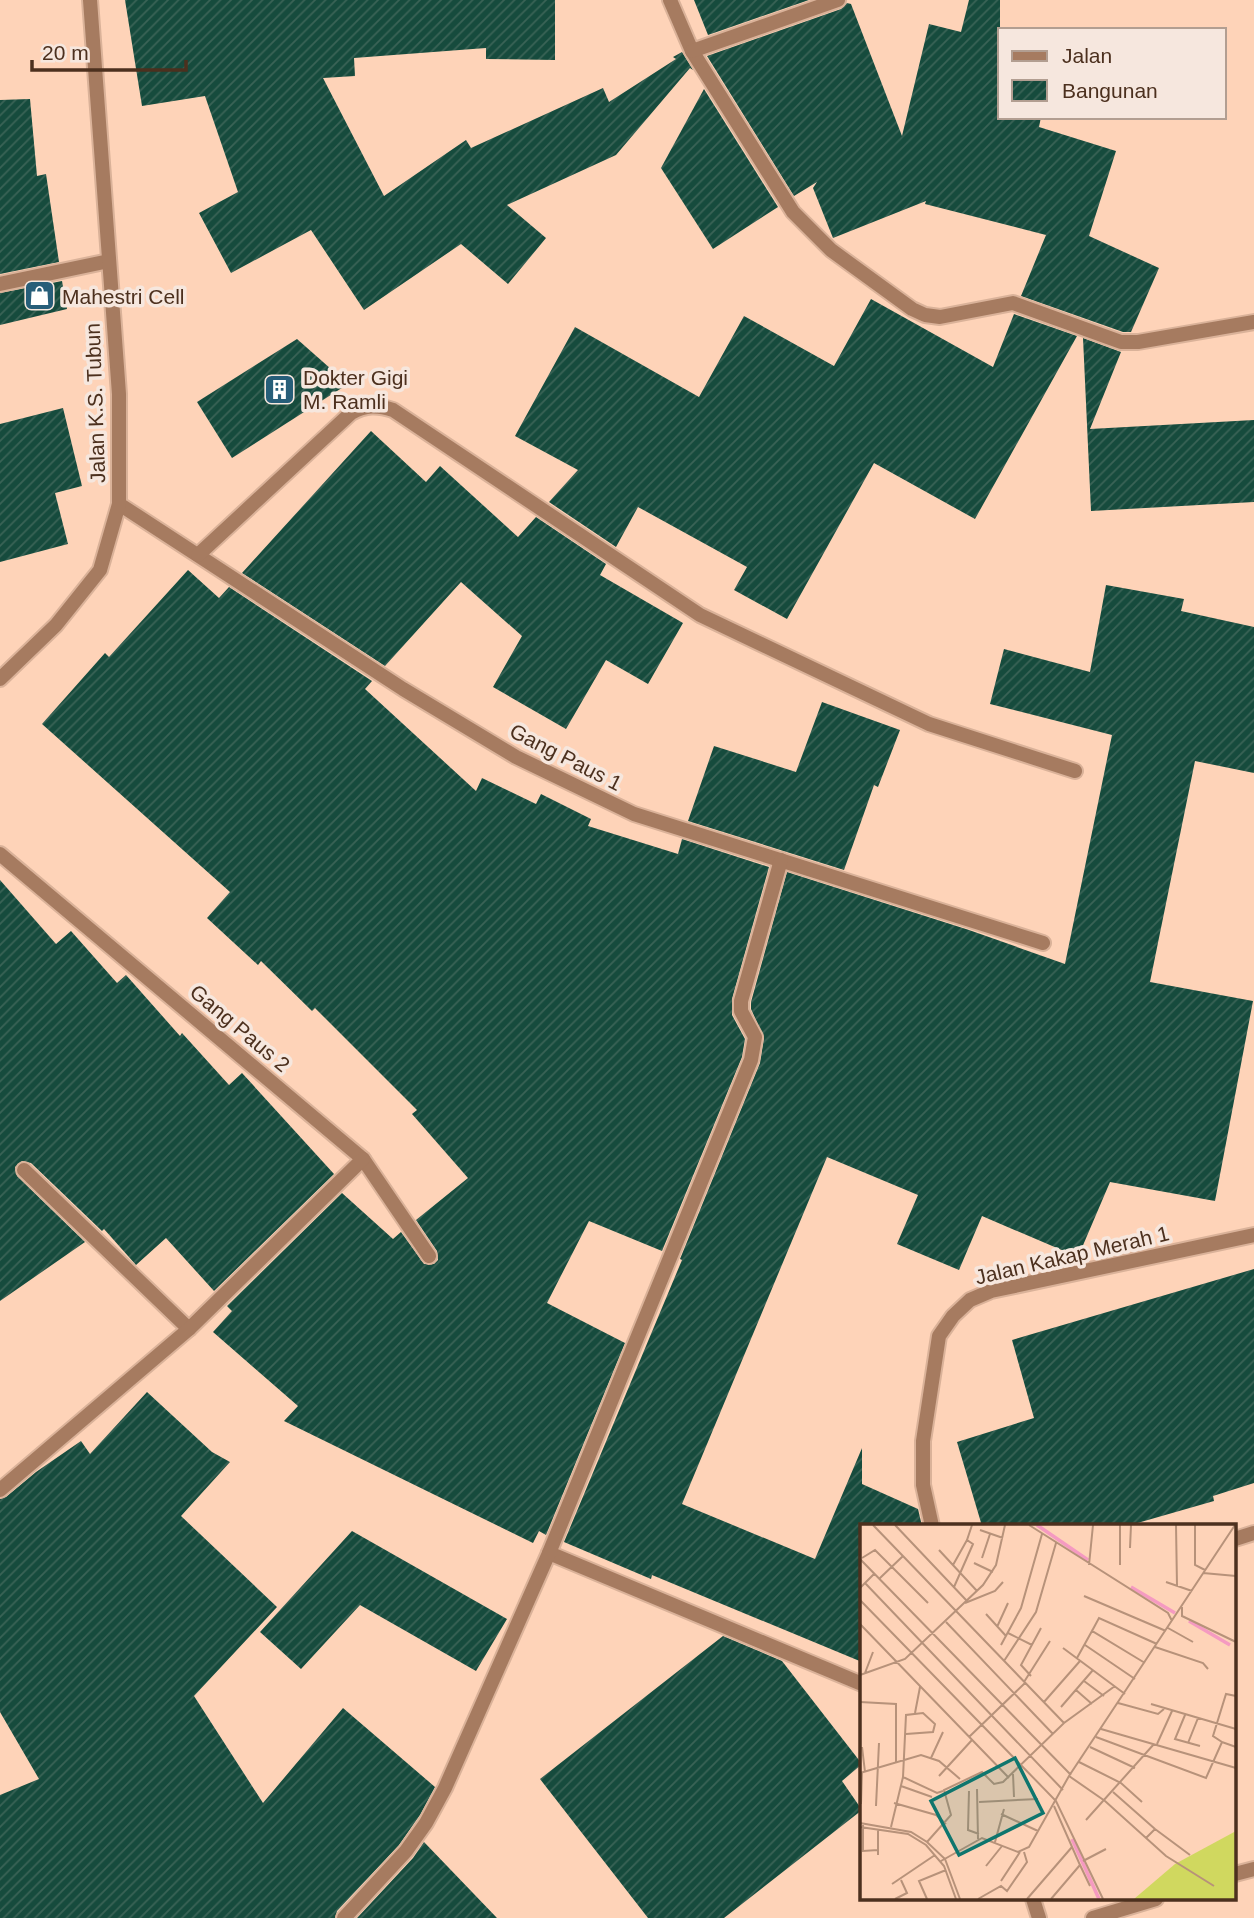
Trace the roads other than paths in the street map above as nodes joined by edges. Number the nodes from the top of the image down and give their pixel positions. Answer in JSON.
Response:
{"nodes":[{"id":1,"x":90,"y":0,"type":"edge"},
{"id":2,"x":670,"y":0,"type":"edge"},
{"id":3,"x":838,"y":0,"type":"edge"},
{"id":4,"x":692,"y":51,"type":"junction"},
{"id":5,"x":109,"y":261,"type":"junction"},
{"id":6,"x":0,"y":284,"type":"edge"},
{"id":7,"x":1254,"y":322,"type":"edge"},
{"id":8,"x":119,"y":504,"type":"junction"},
{"id":9,"x":198,"y":555,"type":"junction"},
{"id":10,"x":0,"y":679,"type":"edge"},
{"id":11,"x":1075,"y":771,"type":"dead end"},
{"id":12,"x":0,"y":854,"type":"edge"},
{"id":13,"x":781,"y":860,"type":"junction"},
{"id":14,"x":1043,"y":943,"type":"dead end"},
{"id":15,"x":363,"y":1159,"type":"junction"},
{"id":16,"x":24,"y":1170,"type":"dead end"},
{"id":17,"x":1254,"y":1235,"type":"edge"},
{"id":18,"x":429,"y":1256,"type":"dead end"},
{"id":19,"x":189,"y":1329,"type":"junction"},
{"id":20,"x":0,"y":1490,"type":"edge"},
{"id":21,"x":932,"y":1524,"type":"edge"},
{"id":22,"x":1254,"y":1533,"type":"edge"},
{"id":23,"x":1236,"y":1539,"type":"edge"},
{"id":24,"x":549,"y":1553,"type":"junction"},
{"id":25,"x":860,"y":1683,"type":"edge"},
{"id":26,"x":1254,"y":1869,"type":"edge"},
{"id":27,"x":1236,"y":1874,"type":"edge"},
{"id":28,"x":1033,"y":1900,"type":"edge"},
{"id":29,"x":1153,"y":1900,"type":"edge"},
{"id":30,"x":344,"y":1918,"type":"edge"},
{"id":31,"x":1039,"y":1918,"type":"edge"},
{"id":32,"x":1093,"y":1918,"type":"edge"}],
"edges":[{"from":1,"to":5,"type":"street","name":"Jalan K.S. Tubun"},
{"from":2,"to":4,"type":"street"},
{"from":3,"to":4,"type":"street"},
{"from":4,"to":7,"type":"street"},
{"from":5,"to":6,"type":"street"},
{"from":5,"to":8,"type":"street","name":"Jalan K.S. Tubun"},
{"from":8,"to":9,"type":"street","name":"Gang Paus 1"},
{"from":8,"to":10,"type":"street","name":"Jalan K.S. Tubun"},
{"from":9,"to":11,"type":"street"},
{"from":9,"to":13,"type":"street","name":"Gang Paus 1"},
{"from":12,"to":15,"type":"street","name":"Gang Paus 2"},
{"from":13,"to":14,"type":"street","name":"Gang Paus 1"},
{"from":13,"to":24,"type":"street"},
{"from":15,"to":18,"type":"street","name":"Gang Paus 2"},
{"from":15,"to":19,"type":"street"},
{"from":16,"to":19,"type":"street"},
{"from":17,"to":21,"type":"street","name":"Jalan Kakap Merah 1"},
{"from":19,"to":20,"type":"street"},
{"from":22,"to":23,"type":"street"},
{"from":24,"to":25,"type":"street"},
{"from":24,"to":30,"type":"street"},
{"from":26,"to":27,"type":"street"},
{"from":28,"to":31,"type":"street"},
{"from":29,"to":32,"type":"street"}]}
